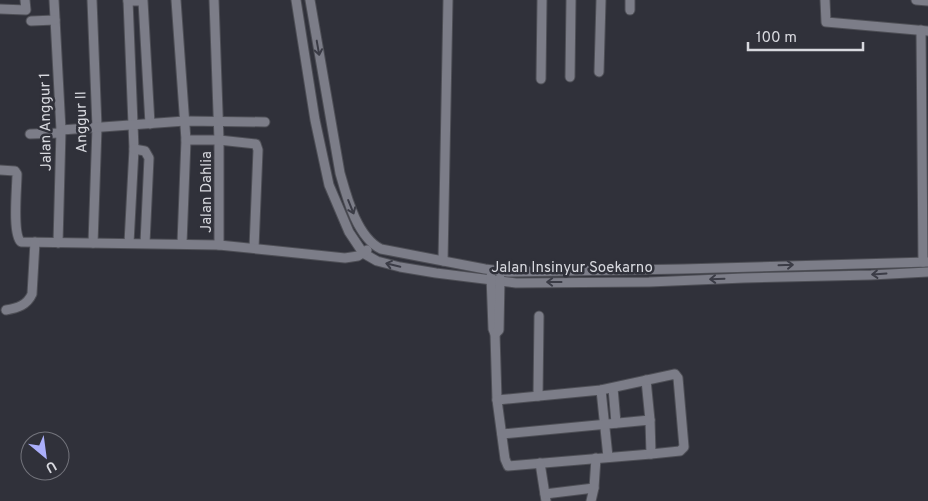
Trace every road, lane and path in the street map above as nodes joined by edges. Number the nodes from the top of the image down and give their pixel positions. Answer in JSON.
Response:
{"nodes":[{"id":1,"x":25,"y":0,"type":"edge"},
{"id":2,"x":54,"y":0,"type":"edge"},
{"id":3,"x":92,"y":0,"type":"edge"},
{"id":4,"x":128,"y":0,"type":"edge"},
{"id":5,"x":145,"y":0,"type":"edge"},
{"id":6,"x":176,"y":0,"type":"edge"},
{"id":7,"x":214,"y":0,"type":"edge"},
{"id":8,"x":296,"y":0,"type":"edge"},
{"id":9,"x":310,"y":0,"type":"edge"},
{"id":10,"x":448,"y":0,"type":"edge"},
{"id":11,"x":542,"y":0,"type":"edge"},
{"id":12,"x":571,"y":0,"type":"edge"},
{"id":13,"x":601,"y":0,"type":"edge"},
{"id":14,"x":630,"y":0,"type":"edge"},
{"id":15,"x":825,"y":0,"type":"edge"},
{"id":16,"x":916,"y":0,"type":"edge"},
{"id":17,"x":928,"y":1,"type":"edge"},
{"id":18,"x":0,"y":9,"type":"edge"},
{"id":19,"x":630,"y":10,"type":"dead end"},
{"id":20,"x":55,"y":20,"type":"junction"},
{"id":21,"x":31,"y":21,"type":"dead end"},
{"id":22,"x":313,"y":23,"type":"junction"},
{"id":23,"x":299,"y":24,"type":"junction"},
{"id":24,"x":925,"y":31,"type":"edge"},
{"id":25,"x":599,"y":72,"type":"dead end"},
{"id":26,"x":570,"y":77,"type":"dead end"},
{"id":27,"x":541,"y":79,"type":"dead end"},
{"id":28,"x":185,"y":121,"type":"junction"},
{"id":29,"x":219,"y":121,"type":"junction"},
{"id":30,"x":265,"y":122,"type":"dead end"},
{"id":31,"x":150,"y":124,"type":"junction"},
{"id":32,"x":132,"y":126,"type":"junction"},
{"id":33,"x":97,"y":127,"type":"junction"},
{"id":34,"x":61,"y":131,"type":"junction"},
{"id":35,"x":30,"y":134,"type":"dead end"},
{"id":36,"x":186,"y":140,"type":"junction"},
{"id":37,"x":220,"y":140,"type":"junction"},
{"id":38,"x":134,"y":149,"type":"junction"},
{"id":39,"x":339,"y":166,"type":"junction"},
{"id":40,"x":325,"y":169,"type":"junction"},
{"id":41,"x":0,"y":170,"type":"edge"},
{"id":42,"x":35,"y":242,"type":"junction"},
{"id":43,"x":58,"y":243,"type":"junction"},
{"id":44,"x":93,"y":243,"type":"junction"},
{"id":45,"x":129,"y":243,"type":"junction"},
{"id":46,"x":145,"y":243,"type":"junction"},
{"id":47,"x":182,"y":243,"type":"junction"},
{"id":48,"x":373,"y":244,"type":"junction"},
{"id":49,"x":219,"y":245,"type":"junction"},
{"id":50,"x":254,"y":248,"type":"junction"},
{"id":51,"x":363,"y":253,"type":"junction"},
{"id":52,"x":443,"y":261,"type":"junction"},
{"id":53,"x":926,"y":262,"type":"edge"},
{"id":54,"x":679,"y":269,"type":"junction"},
{"id":55,"x":491,"y":270,"type":"junction"},
{"id":56,"x":500,"y":271,"type":"junction"},
{"id":57,"x":928,"y":272,"type":"edge"},
{"id":58,"x":679,"y":280,"type":"junction"},
{"id":59,"x":496,"y":281,"type":"junction"},
{"id":60,"x":6,"y":310,"type":"dead end"},
{"id":61,"x":539,"y":316,"type":"dead end"},
{"id":62,"x":646,"y":380,"type":"junction"},
{"id":63,"x":613,"y":388,"type":"junction"},
{"id":64,"x":601,"y":390,"type":"junction"},
{"id":65,"x":538,"y":396,"type":"junction"},
{"id":66,"x":497,"y":400,"type":"junction"},
{"id":67,"x":650,"y":420,"type":"junction"},
{"id":68,"x":616,"y":423,"type":"junction"},
{"id":69,"x":605,"y":425,"type":"junction"},
{"id":70,"x":502,"y":434,"type":"junction"},
{"id":71,"x":651,"y":454,"type":"junction"},
{"id":72,"x":608,"y":457,"type":"junction"},
{"id":73,"x":596,"y":458,"type":"junction"},
{"id":74,"x":540,"y":463,"type":"junction"},
{"id":75,"x":594,"y":488,"type":"junction"},
{"id":76,"x":545,"y":497,"type":"edge"},
{"id":77,"x":591,"y":501,"type":"edge"}],
"edges":[{"from":1,"to":18,"type":"street"},
{"from":2,"to":20,"type":"street","name":"Jalan Anggur 1"},
{"from":3,"to":33,"type":"street","name":"Anggur II"},
{"from":4,"to":5,"type":"street"},
{"from":4,"to":32,"type":"street"},
{"from":5,"to":31,"type":"street"},
{"from":6,"to":28,"type":"street"},
{"from":7,"to":29,"type":"street","name":"Jalan Dahlia"},
{"from":8,"to":23,"type":"street"},
{"from":9,"to":22,"type":"street"},
{"from":10,"to":52,"type":"street"},
{"from":11,"to":27,"type":"street"},
{"from":12,"to":26,"type":"street"},
{"from":13,"to":25,"type":"street"},
{"from":14,"to":19,"type":"street"},
{"from":15,"to":24,"type":"street"},
{"from":16,"to":17,"type":"street"},
{"from":20,"to":21,"type":"street"},
{"from":20,"to":34,"type":"street","name":"Jalan Anggur 1"},
{"from":22,"to":23,"type":"street"},
{"from":22,"to":39,"type":"street","one_way":true},
{"from":23,"to":40,"type":"street"},
{"from":24,"to":53,"type":"street"},
{"from":28,"to":29,"type":"street"},
{"from":28,"to":31,"type":"street"},
{"from":28,"to":36,"type":"street"},
{"from":29,"to":30,"type":"street"},
{"from":29,"to":37,"type":"street","name":"Jalan Dahlia"},
{"from":31,"to":32,"type":"street"},
{"from":32,"to":33,"type":"street"},
{"from":32,"to":38,"type":"street"},
{"from":33,"to":34,"type":"street"},
{"from":33,"to":44,"type":"street","name":"Anggur II"},
{"from":34,"to":35,"type":"street"},
{"from":34,"to":43,"type":"street","name":"Jalan Anggur 1"},
{"from":36,"to":37,"type":"street"},
{"from":36,"to":47,"type":"street"},
{"from":37,"to":49,"type":"street","name":"Jalan Dahlia"},
{"from":37,"to":50,"type":"street"},
{"from":38,"to":45,"type":"street"},
{"from":38,"to":46,"type":"street"},
{"from":39,"to":40,"type":"street"},
{"from":39,"to":48,"type":"street","one_way":true},
{"from":40,"to":51,"type":"street"},
{"from":41,"to":42,"type":"street"},
{"from":42,"to":43,"type":"street"},
{"from":42,"to":60,"type":"street"},
{"from":43,"to":44,"type":"street"},
{"from":44,"to":45,"type":"street"},
{"from":45,"to":46,"type":"street"},
{"from":46,"to":47,"type":"street"},
{"from":47,"to":49,"type":"street"},
{"from":48,"to":51,"type":"street"},
{"from":48,"to":52,"type":"street","name":"Jalan Insinyur Soekarno"},
{"from":49,"to":50,"type":"street"},
{"from":50,"to":51,"type":"street"},
{"from":59,"to":51,"type":"street","name":"Jalan Insinyur Soekarno","one_way":true},
{"from":52,"to":55,"type":"street","name":"Jalan Insinyur Soekarno"},
{"from":54,"to":53,"type":"street","name":"Jalan Insinyur Soekarno","one_way":true},
{"from":54,"to":56,"type":"street","name":"Jalan Insinyur Soekarno"},
{"from":54,"to":58,"type":"street"},
{"from":55,"to":56,"type":"street","name":"Jalan Insinyur Soekarno"},
{"from":55,"to":59,"type":"street"},
{"from":56,"to":59,"type":"street"},
{"from":57,"to":58,"type":"street","name":"Jalan Insinyur Soekarno","one_way":true},
{"from":58,"to":59,"type":"street","name":"Jalan Insinyur Soekarno","one_way":true},
{"from":59,"to":66,"type":"street"},
{"from":61,"to":65,"type":"street"},
{"from":62,"to":63,"type":"street"},
{"from":62,"to":67,"type":"street"},
{"from":62,"to":71,"type":"street"},
{"from":63,"to":64,"type":"street"},
{"from":63,"to":68,"type":"street"},
{"from":64,"to":65,"type":"street"},
{"from":64,"to":69,"type":"street"},
{"from":65,"to":66,"type":"street"},
{"from":66,"to":70,"type":"street"},
{"from":67,"to":68,"type":"street"},
{"from":67,"to":71,"type":"street"},
{"from":68,"to":69,"type":"street"},
{"from":69,"to":70,"type":"street"},
{"from":69,"to":72,"type":"street"},
{"from":70,"to":74,"type":"street"},
{"from":71,"to":72,"type":"street"},
{"from":72,"to":73,"type":"street"},
{"from":73,"to":74,"type":"street"},
{"from":73,"to":75,"type":"street"},
{"from":74,"to":76,"type":"street"},
{"from":75,"to":76,"type":"street"},
{"from":75,"to":77,"type":"street"}]}
